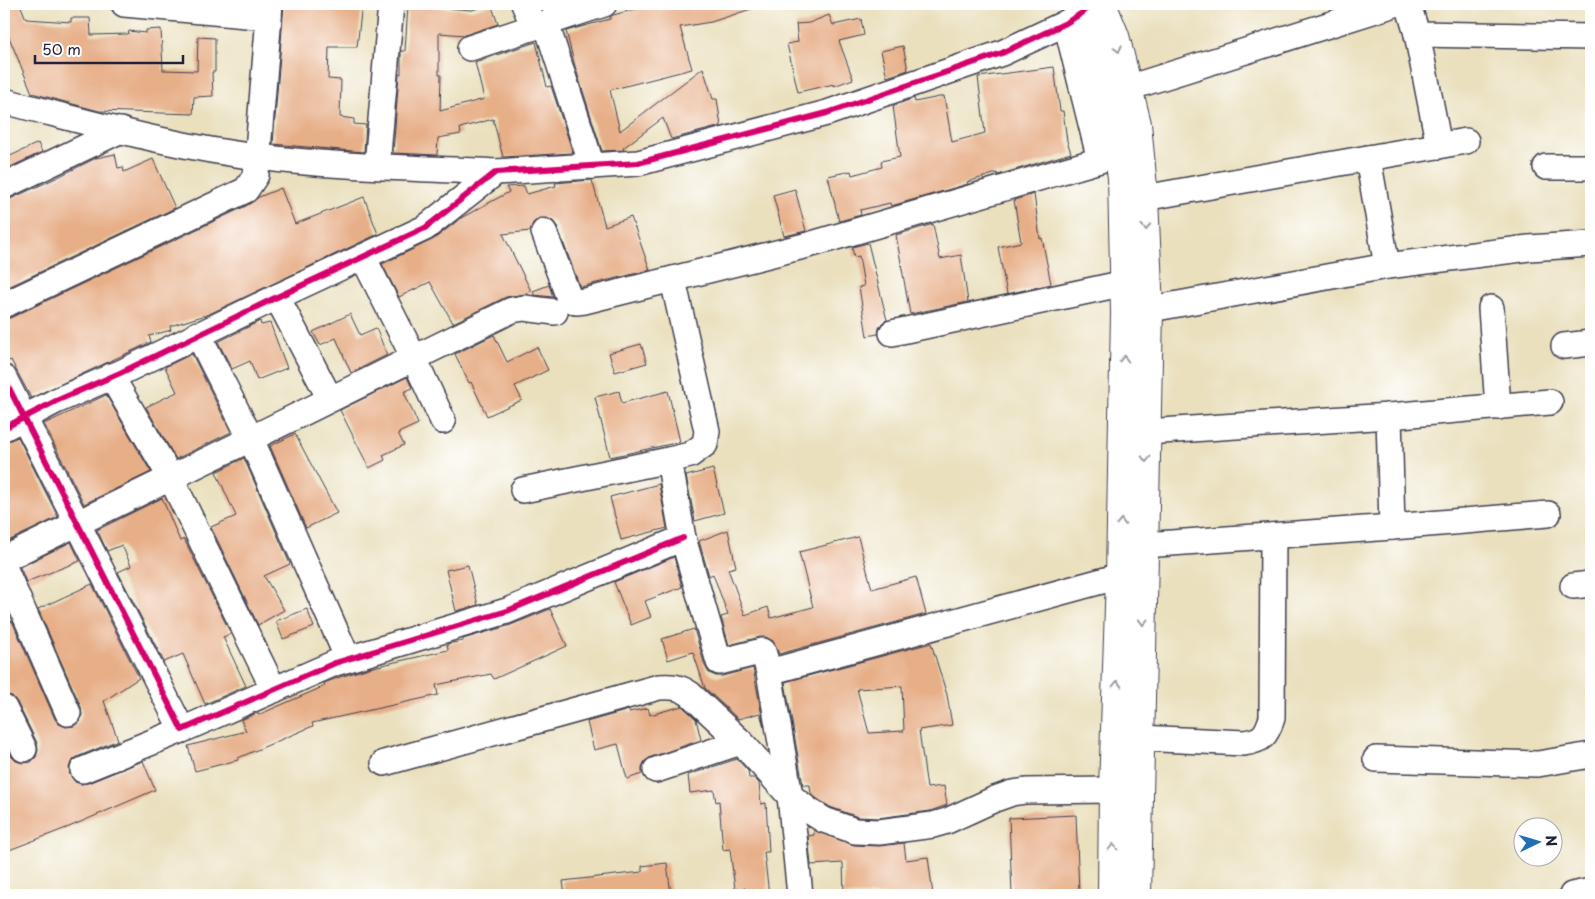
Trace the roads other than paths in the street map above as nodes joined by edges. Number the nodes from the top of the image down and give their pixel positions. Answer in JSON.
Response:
{"nodes":[{"id":1,"x":124,"y":4,"type":"edge"},
{"id":2,"x":391,"y":4,"type":"edge"},
{"id":3,"x":524,"y":4,"type":"edge"},
{"id":4,"x":604,"y":4,"type":"edge"},
{"id":5,"x":1395,"y":4,"type":"edge"},
{"id":6,"x":1408,"y":4,"type":"edge"},
{"id":7,"x":1084,"y":9,"type":"edge"},
{"id":8,"x":269,"y":10,"type":"edge"},
{"id":9,"x":540,"y":25,"type":"junction"},
{"id":10,"x":1416,"y":34,"type":"junction"},
{"id":11,"x":1591,"y":37,"type":"edge"},
{"id":12,"x":470,"y":48,"type":"dead end"},
{"id":13,"x":1128,"y":88,"type":"junction"},
{"id":14,"x":9,"y":109,"type":"edge"},
{"id":15,"x":121,"y":130,"type":"junction"},
{"id":16,"x":1466,"y":141,"type":"dead end"},
{"id":17,"x":1439,"y":146,"type":"junction"},
{"id":18,"x":1120,"y":155,"type":"junction"},
{"id":19,"x":257,"y":157,"type":"junction"},
{"id":20,"x":1368,"y":158,"type":"junction"},
{"id":21,"x":377,"y":166,"type":"junction"},
{"id":22,"x":592,"y":166,"type":"junction"},
{"id":23,"x":1546,"y":167,"type":"dead end"},
{"id":24,"x":1591,"y":167,"type":"edge"},
{"id":25,"x":496,"y":172,"type":"junction"},
{"id":26,"x":4,"y":186,"type":"edge"},
{"id":27,"x":1144,"y":198,"type":"junction"},
{"id":28,"x":544,"y":232,"type":"dead end"},
{"id":29,"x":1591,"y":244,"type":"edge"},
{"id":30,"x":363,"y":256,"type":"junction"},
{"id":31,"x":1387,"y":266,"type":"junction"},
{"id":32,"x":673,"y":280,"type":"junction"},
{"id":33,"x":1125,"y":283,"type":"junction"},
{"id":34,"x":277,"y":297,"type":"junction"},
{"id":35,"x":4,"y":305,"type":"edge"},
{"id":36,"x":1491,"y":308,"type":"dead end"},
{"id":37,"x":555,"y":312,"type":"dead end"},
{"id":38,"x":1137,"y":312,"type":"junction"},
{"id":39,"x":892,"y":333,"type":"dead end"},
{"id":40,"x":198,"y":334,"type":"junction"},
{"id":41,"x":1591,"y":344,"type":"edge"},
{"id":42,"x":1564,"y":346,"type":"dead end"},
{"id":43,"x":414,"y":358,"type":"junction"},
{"id":44,"x":111,"y":376,"type":"junction"},
{"id":45,"x":4,"y":378,"type":"edge"},
{"id":46,"x":330,"y":399,"type":"junction"},
{"id":47,"x":1550,"y":402,"type":"dead end"},
{"id":48,"x":1498,"y":407,"type":"junction"},
{"id":49,"x":1389,"y":416,"type":"junction"},
{"id":50,"x":443,"y":421,"type":"dead end"},
{"id":51,"x":14,"y":422,"type":"edge"},
{"id":52,"x":1146,"y":432,"type":"junction"},
{"id":53,"x":250,"y":439,"type":"junction"},
{"id":54,"x":669,"y":460,"type":"junction"},
{"id":55,"x":171,"y":478,"type":"junction"},
{"id":56,"x":523,"y":490,"type":"dead end"},
{"id":57,"x":1548,"y":514,"type":"dead end"},
{"id":58,"x":78,"y":524,"type":"junction"},
{"id":59,"x":1392,"y":527,"type":"junction"},
{"id":60,"x":1273,"y":536,"type":"junction"},
{"id":61,"x":683,"y":538,"type":"junction"},
{"id":62,"x":4,"y":559,"type":"edge"},
{"id":63,"x":1136,"y":564,"type":"junction"},
{"id":64,"x":4,"y":567,"type":"edge"},
{"id":65,"x":348,"y":659,"type":"junction"},
{"id":66,"x":770,"y":672,"type":"junction"},
{"id":67,"x":274,"y":690,"type":"junction"},
{"id":68,"x":4,"y":708,"type":"edge"},
{"id":69,"x":68,"y":713,"type":"dead end"},
{"id":70,"x":182,"y":730,"type":"junction"},
{"id":71,"x":1140,"y":738,"type":"junction"},
{"id":72,"x":741,"y":742,"type":"junction"},
{"id":73,"x":24,"y":749,"type":"dead end"},
{"id":74,"x":1591,"y":755,"type":"edge"},
{"id":75,"x":1376,"y":759,"type":"dead end"},
{"id":76,"x":384,"y":763,"type":"dead end"},
{"id":77,"x":83,"y":770,"type":"dead end"},
{"id":78,"x":656,"y":770,"type":"dead end"},
{"id":79,"x":1113,"y":790,"type":"junction"},
{"id":80,"x":790,"y":796,"type":"junction"},
{"id":81,"x":1591,"y":891,"type":"edge"},
{"id":82,"x":800,"y":895,"type":"edge"},
{"id":83,"x":1112,"y":895,"type":"edge"},
{"id":84,"x":1137,"y":895,"type":"edge"},
{"id":85,"x":1572,"y":895,"type":"edge"}],
"edges":[{"from":1,"to":8,"type":"street"},
{"from":2,"to":21,"type":"street"},
{"from":3,"to":9,"type":"street"},
{"from":4,"to":9,"type":"street"},
{"from":5,"to":13,"type":"street"},
{"from":6,"to":10,"type":"street"},
{"from":7,"to":13,"type":"main road","one_way":true},
{"from":7,"to":18,"type":"main road"},
{"from":7,"to":22,"type":"street"},
{"from":8,"to":19,"type":"street"},
{"from":9,"to":12,"type":"street"},
{"from":9,"to":22,"type":"street"},
{"from":10,"to":11,"type":"street"},
{"from":10,"to":17,"type":"street"},
{"from":13,"to":18,"type":"main road"},
{"from":14,"to":15,"type":"street"},
{"from":15,"to":19,"type":"street"},
{"from":15,"to":26,"type":"street"},
{"from":16,"to":17,"type":"street"},
{"from":17,"to":20,"type":"street"},
{"from":18,"to":27,"type":"main road"},
{"from":18,"to":32,"type":"street"},
{"from":18,"to":33,"type":"main road"},
{"from":19,"to":21,"type":"street"},
{"from":19,"to":35,"type":"street"},
{"from":20,"to":27,"type":"street"},
{"from":20,"to":31,"type":"street"},
{"from":21,"to":25,"type":"street"},
{"from":22,"to":25,"type":"street"},
{"from":23,"to":24,"type":"street"},
{"from":25,"to":30,"type":"street"},
{"from":27,"to":38,"type":"main road","one_way":true},
{"from":28,"to":32,"type":"street"},
{"from":29,"to":31,"type":"street"},
{"from":30,"to":34,"type":"street"},
{"from":30,"to":43,"type":"street"},
{"from":31,"to":38,"type":"street"},
{"from":32,"to":54,"type":"street"},
{"from":33,"to":38,"type":"main road"},
{"from":33,"to":39,"type":"street"},
{"from":34,"to":40,"type":"street"},
{"from":34,"to":46,"type":"street"},
{"from":36,"to":48,"type":"street"},
{"from":37,"to":43,"type":"street"},
{"from":38,"to":52,"type":"main road"},
{"from":63,"to":38,"type":"main road","one_way":true},
{"from":40,"to":44,"type":"street"},
{"from":40,"to":53,"type":"street"},
{"from":41,"to":42,"type":"street"},
{"from":43,"to":46,"type":"street"},
{"from":43,"to":50,"type":"street"},
{"from":44,"to":51,"type":"street"},
{"from":44,"to":55,"type":"street"},
{"from":45,"to":51,"type":"street"},
{"from":46,"to":53,"type":"street"},
{"from":47,"to":48,"type":"street"},
{"from":48,"to":49,"type":"street"},
{"from":49,"to":52,"type":"street"},
{"from":49,"to":59,"type":"street"},
{"from":51,"to":58,"type":"street"},
{"from":52,"to":63,"type":"main road","one_way":true},
{"from":53,"to":55,"type":"street"},
{"from":53,"to":65,"type":"street"},
{"from":54,"to":56,"type":"street"},
{"from":54,"to":61,"type":"street"},
{"from":55,"to":58,"type":"street"},
{"from":55,"to":67,"type":"street"},
{"from":57,"to":59,"type":"street"},
{"from":58,"to":62,"type":"street"},
{"from":58,"to":70,"type":"street"},
{"from":59,"to":60,"type":"street"},
{"from":60,"to":63,"type":"street"},
{"from":60,"to":71,"type":"street"},
{"from":61,"to":65,"type":"street"},
{"from":61,"to":66,"type":"street"},
{"from":63,"to":66,"type":"street"},
{"from":63,"to":71,"type":"main road","one_way":true},
{"from":79,"to":63,"type":"main road","one_way":true},
{"from":64,"to":69,"type":"street"},
{"from":65,"to":67,"type":"street"},
{"from":66,"to":80,"type":"street"},
{"from":67,"to":70,"type":"street"},
{"from":68,"to":73,"type":"street"},
{"from":70,"to":77,"type":"street"},
{"from":71,"to":84,"type":"main road"},
{"from":72,"to":76,"type":"street"},
{"from":72,"to":78,"type":"street"},
{"from":72,"to":80,"type":"street"},
{"from":74,"to":75,"type":"street"},
{"from":79,"to":80,"type":"street"},
{"from":83,"to":79,"type":"main road","one_way":true},
{"from":80,"to":82,"type":"street"},
{"from":81,"to":85,"type":"street"}]}
